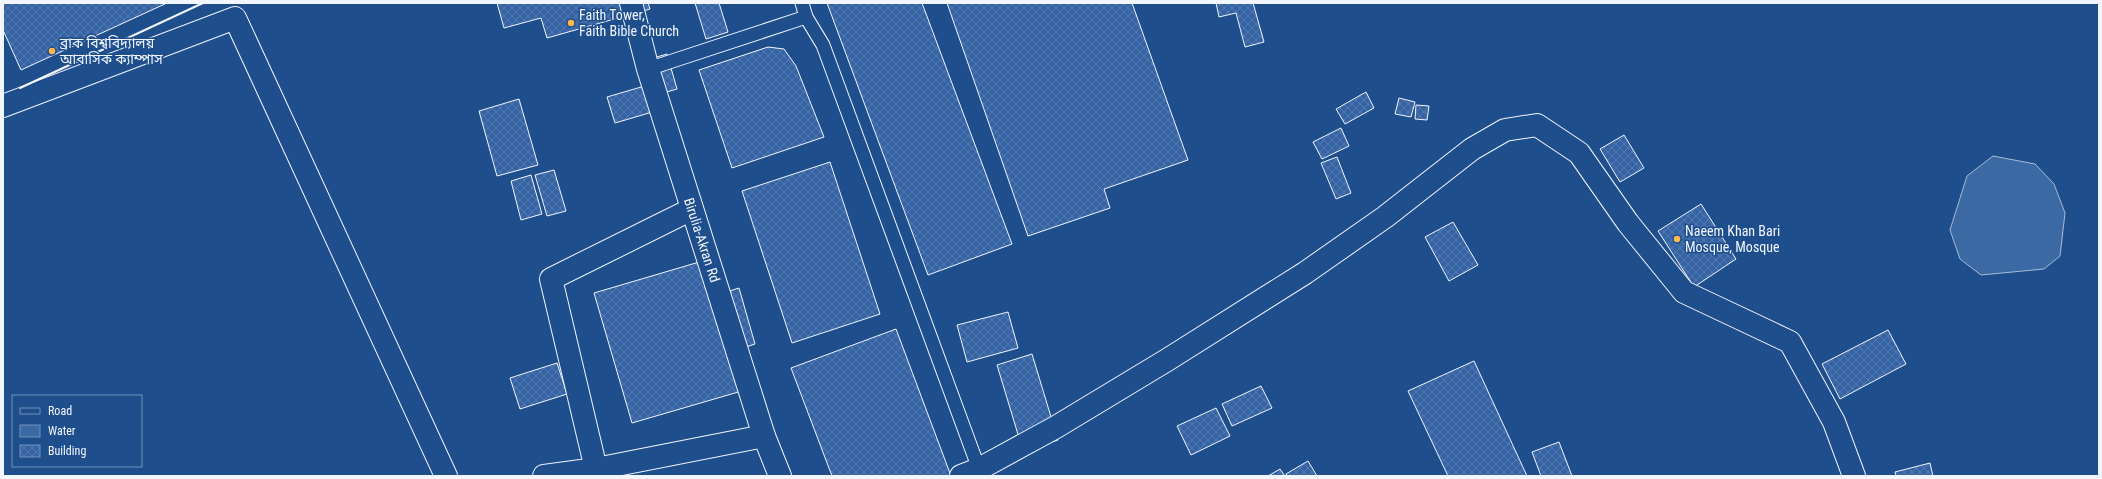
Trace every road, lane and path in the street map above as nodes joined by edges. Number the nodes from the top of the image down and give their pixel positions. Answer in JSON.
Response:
{"nodes":[{"id":1,"x":631,"y":3,"type":"edge"},
{"id":2,"x":802,"y":3,"type":"edge"},
{"id":3,"x":806,"y":17,"type":"junction"},
{"id":4,"x":648,"y":69,"type":"junction"},
{"id":5,"x":3,"y":106,"type":"edge"},
{"id":6,"x":692,"y":208,"type":"junction"},
{"id":7,"x":764,"y":436,"type":"junction"},
{"id":8,"x":596,"y":469,"type":"junction"},
{"id":9,"x":970,"y":472,"type":"edge"},
{"id":10,"x":446,"y":476,"type":"edge"},
{"id":11,"x":544,"y":476,"type":"edge"},
{"id":12,"x":780,"y":476,"type":"edge"},
{"id":13,"x":1854,"y":476,"type":"edge"}],
"edges":[{"from":1,"to":4,"type":"main road","name":"Birulia-Akran Rd"},
{"from":2,"to":3,"type":"lane"},
{"from":3,"to":4,"type":"lane"},
{"from":3,"to":9,"type":"lane"},
{"from":4,"to":6,"type":"main road","name":"Birulia-Akran Rd"},
{"from":5,"to":10,"type":"main road"},
{"from":6,"to":7,"type":"main road","name":"Birulia-Akran Rd"},
{"from":6,"to":8,"type":"main road"},
{"from":7,"to":8,"type":"main road"},
{"from":7,"to":12,"type":"main road","name":"Birulia-Akran Rd"},
{"from":8,"to":11,"type":"main road"},
{"from":9,"to":13,"type":"main road"}]}
